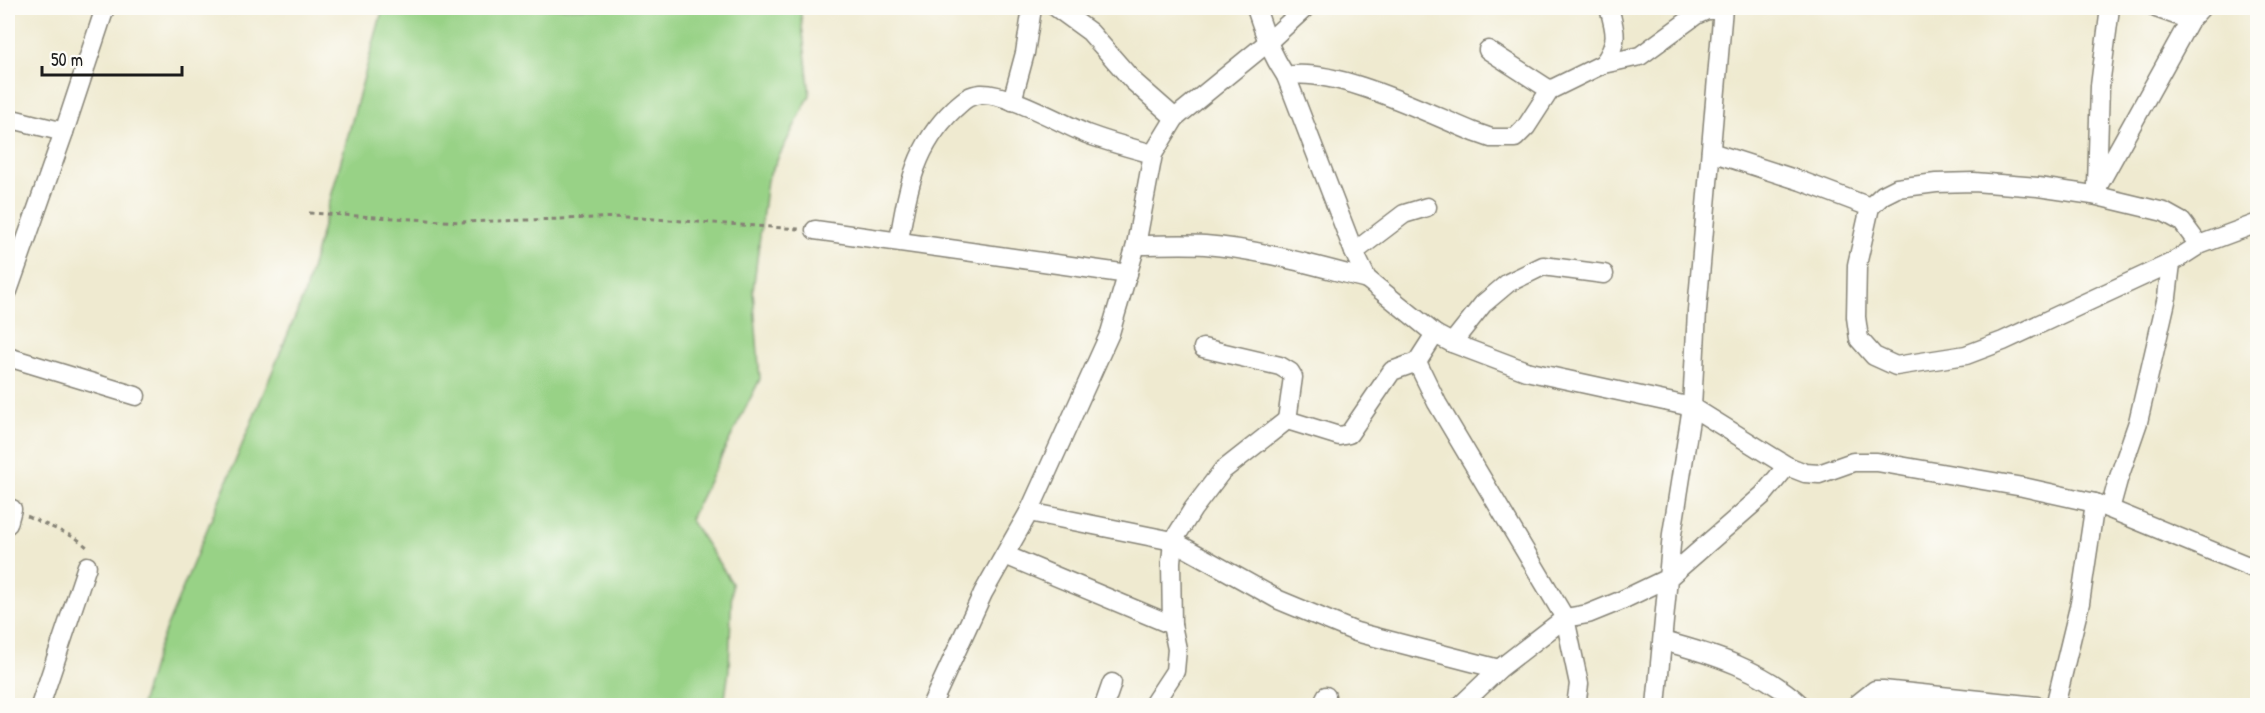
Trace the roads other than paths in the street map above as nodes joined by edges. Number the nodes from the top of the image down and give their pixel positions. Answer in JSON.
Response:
{"nodes":[{"id":1,"x":105,"y":8,"type":"edge"},
{"id":2,"x":1032,"y":8,"type":"edge"},
{"id":3,"x":1057,"y":8,"type":"edge"},
{"id":4,"x":1256,"y":8,"type":"edge"},
{"id":5,"x":1305,"y":8,"type":"edge"},
{"id":6,"x":1609,"y":8,"type":"edge"},
{"id":7,"x":2110,"y":8,"type":"edge"},
{"id":8,"x":2156,"y":8,"type":"edge"},
{"id":9,"x":1723,"y":9,"type":"edge"},
{"id":10,"x":2195,"y":14,"type":"edge"},
{"id":11,"x":1267,"y":43,"type":"junction"},
{"id":12,"x":1488,"y":50,"type":"dead end"},
{"id":13,"x":1603,"y":64,"type":"junction"},
{"id":14,"x":1286,"y":76,"type":"junction"},
{"id":15,"x":1550,"y":90,"type":"junction"},
{"id":16,"x":1012,"y":101,"type":"junction"},
{"id":17,"x":8,"y":118,"type":"edge"},
{"id":18,"x":1175,"y":118,"type":"junction"},
{"id":19,"x":64,"y":132,"type":"junction"},
{"id":20,"x":1711,"y":152,"type":"junction"},
{"id":21,"x":1153,"y":154,"type":"junction"},
{"id":22,"x":2095,"y":191,"type":"junction"},
{"id":23,"x":1426,"y":207,"type":"dead end"},
{"id":24,"x":1870,"y":207,"type":"junction"},
{"id":25,"x":2258,"y":223,"type":"edge"},
{"id":26,"x":815,"y":230,"type":"road end"},
{"id":27,"x":899,"y":240,"type":"junction"},
{"id":28,"x":2199,"y":245,"type":"junction"},
{"id":29,"x":1136,"y":246,"type":"junction"},
{"id":30,"x":1354,"y":252,"type":"junction"},
{"id":31,"x":2170,"y":262,"type":"junction"},
{"id":32,"x":1128,"y":273,"type":"junction"},
{"id":33,"x":1604,"y":274,"type":"dead end"},
{"id":34,"x":1367,"y":279,"type":"junction"},
{"id":35,"x":8,"y":291,"type":"edge"},
{"id":36,"x":1435,"y":334,"type":"junction"},
{"id":37,"x":1452,"y":343,"type":"junction"},
{"id":38,"x":1203,"y":348,"type":"dead end"},
{"id":39,"x":8,"y":357,"type":"edge"},
{"id":40,"x":1417,"y":362,"type":"junction"},
{"id":41,"x":136,"y":396,"type":"dead end"},
{"id":42,"x":1692,"y":407,"type":"junction"},
{"id":43,"x":1287,"y":420,"type":"junction"},
{"id":44,"x":1787,"y":466,"type":"junction"},
{"id":45,"x":2103,"y":506,"type":"junction"},
{"id":46,"x":1029,"y":512,"type":"junction"},
{"id":47,"x":1173,"y":541,"type":"junction"},
{"id":48,"x":1005,"y":555,"type":"junction"},
{"id":49,"x":87,"y":566,"type":"road end"},
{"id":50,"x":2258,"y":570,"type":"edge"},
{"id":51,"x":1668,"y":578,"type":"junction"},
{"id":52,"x":1564,"y":618,"type":"junction"},
{"id":53,"x":1172,"y":625,"type":"junction"},
{"id":54,"x":1663,"y":641,"type":"junction"},
{"id":55,"x":1499,"y":669,"type":"junction"},
{"id":56,"x":1113,"y":683,"type":"dead end"},
{"id":57,"x":40,"y":705,"type":"edge"},
{"id":58,"x":931,"y":705,"type":"edge"},
{"id":59,"x":1104,"y":705,"type":"edge"},
{"id":60,"x":1152,"y":705,"type":"edge"},
{"id":61,"x":1460,"y":705,"type":"edge"},
{"id":62,"x":1576,"y":705,"type":"edge"},
{"id":63,"x":1656,"y":705,"type":"edge"},
{"id":64,"x":1802,"y":705,"type":"edge"},
{"id":65,"x":1855,"y":705,"type":"edge"},
{"id":66,"x":2037,"y":705,"type":"edge"},
{"id":67,"x":2055,"y":705,"type":"edge"}],
"edges":[{"from":1,"to":19,"type":"street"},
{"from":2,"to":16,"type":"street"},
{"from":3,"to":18,"type":"street"},
{"from":4,"to":11,"type":"street"},
{"from":5,"to":11,"type":"street"},
{"from":6,"to":13,"type":"street"},
{"from":7,"to":22,"type":"street"},
{"from":8,"to":10,"type":"street"},
{"from":9,"to":13,"type":"street"},
{"from":9,"to":20,"type":"street"},
{"from":10,"to":22,"type":"street"},
{"from":11,"to":14,"type":"street"},
{"from":11,"to":18,"type":"street"},
{"from":12,"to":15,"type":"street"},
{"from":13,"to":15,"type":"street"},
{"from":14,"to":15,"type":"street"},
{"from":14,"to":30,"type":"street"},
{"from":16,"to":21,"type":"street"},
{"from":16,"to":27,"type":"street"},
{"from":17,"to":19,"type":"street"},
{"from":18,"to":21,"type":"street"},
{"from":19,"to":35,"type":"street"},
{"from":20,"to":24,"type":"street"},
{"from":20,"to":42,"type":"street"},
{"from":21,"to":29,"type":"street"},
{"from":22,"to":24,"type":"street"},
{"from":22,"to":28,"type":"street"},
{"from":23,"to":30,"type":"street"},
{"from":24,"to":31,"type":"street"},
{"from":25,"to":28,"type":"street"},
{"from":26,"to":27,"type":"street"},
{"from":27,"to":32,"type":"street"},
{"from":28,"to":31,"type":"street"},
{"from":29,"to":32,"type":"street"},
{"from":29,"to":34,"type":"street"},
{"from":30,"to":34,"type":"street"},
{"from":31,"to":45,"type":"street"},
{"from":32,"to":46,"type":"street"},
{"from":33,"to":37,"type":"street"},
{"from":34,"to":36,"type":"street"},
{"from":36,"to":37,"type":"street"},
{"from":36,"to":40,"type":"street"},
{"from":37,"to":42,"type":"street"},
{"from":38,"to":43,"type":"street"},
{"from":39,"to":41,"type":"street"},
{"from":40,"to":43,"type":"street"},
{"from":40,"to":52,"type":"street"},
{"from":42,"to":44,"type":"street"},
{"from":42,"to":51,"type":"street"},
{"from":43,"to":47,"type":"street"},
{"from":44,"to":45,"type":"street"},
{"from":44,"to":51,"type":"street"},
{"from":45,"to":50,"type":"street"},
{"from":45,"to":67,"type":"street"},
{"from":46,"to":47,"type":"street"},
{"from":46,"to":48,"type":"street"},
{"from":47,"to":53,"type":"street"},
{"from":47,"to":55,"type":"street"},
{"from":48,"to":53,"type":"street"},
{"from":48,"to":58,"type":"street"},
{"from":49,"to":57,"type":"street"},
{"from":51,"to":52,"type":"street"},
{"from":51,"to":54,"type":"street"},
{"from":52,"to":55,"type":"street"},
{"from":52,"to":62,"type":"street"},
{"from":53,"to":60,"type":"street"},
{"from":54,"to":63,"type":"street"},
{"from":54,"to":64,"type":"street"},
{"from":55,"to":61,"type":"street"},
{"from":56,"to":59,"type":"street"},
{"from":65,"to":66,"type":"street"}]}
